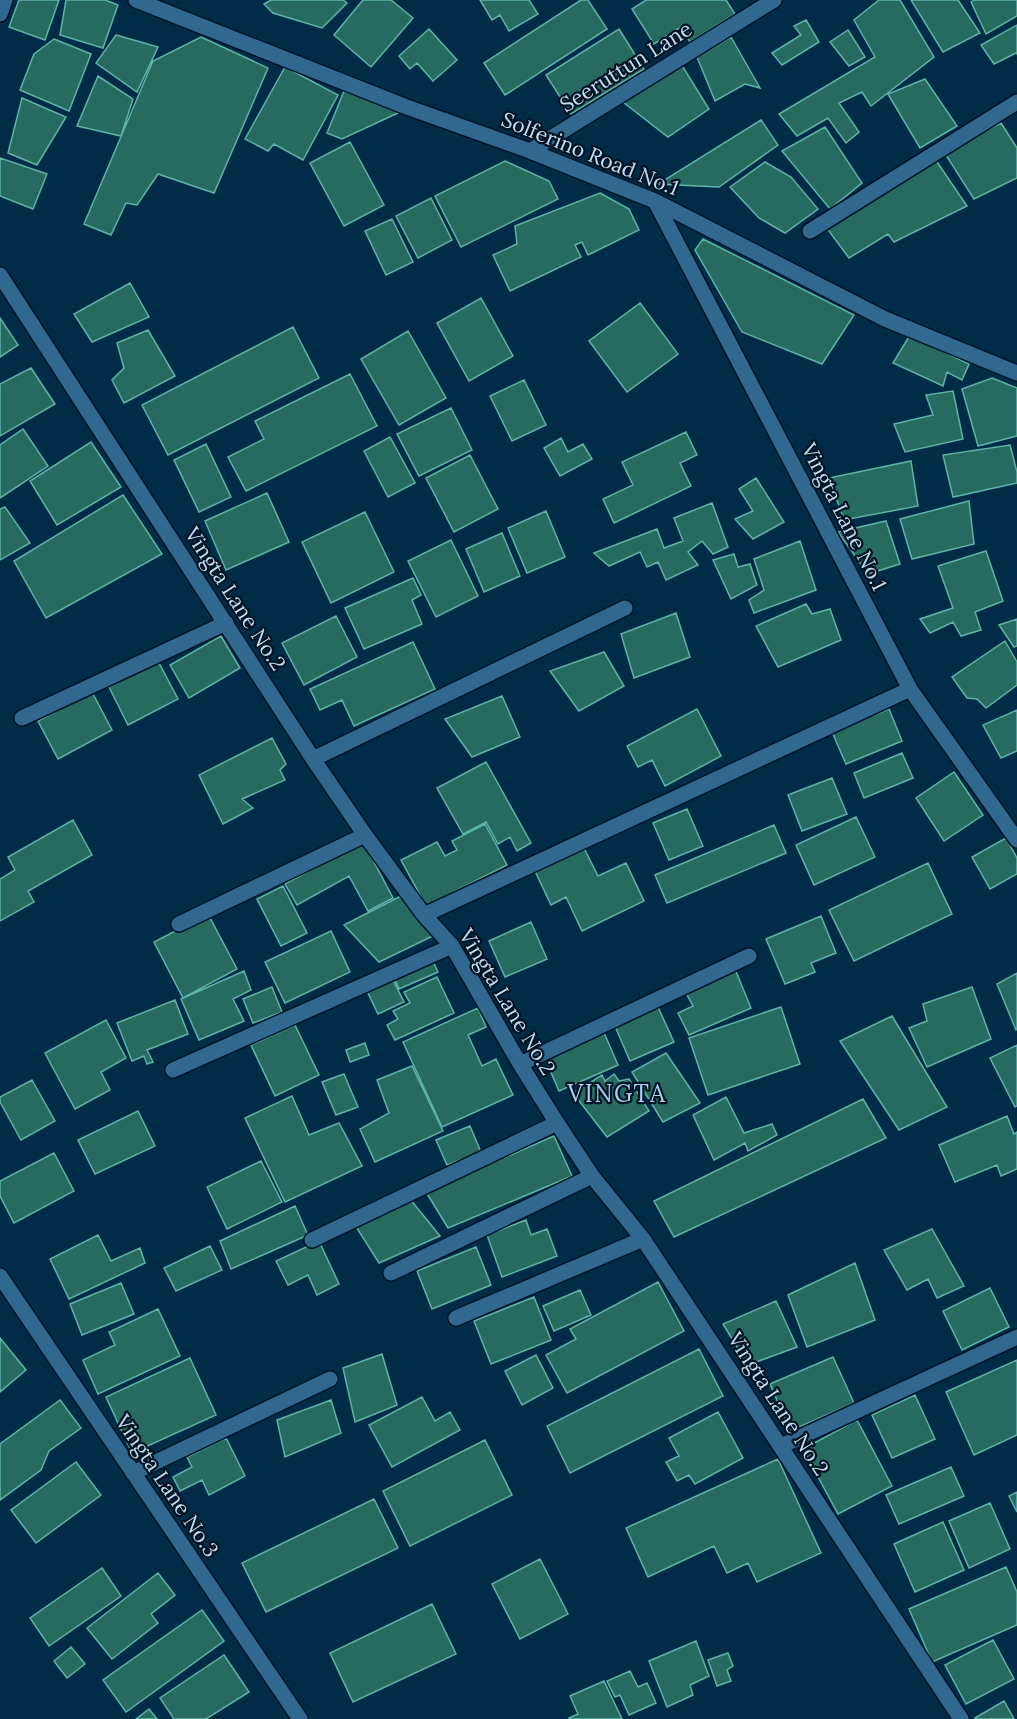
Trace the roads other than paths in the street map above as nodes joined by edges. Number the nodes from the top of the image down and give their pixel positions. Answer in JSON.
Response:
{"nodes":[{"id":1,"x":5,"y":0,"type":"edge"},
{"id":2,"x":136,"y":0,"type":"edge"},
{"id":3,"x":774,"y":0,"type":"edge"},
{"id":4,"x":0,"y":14,"type":"edge"},
{"id":5,"x":1017,"y":102,"type":"edge"},
{"id":6,"x":530,"y":151,"type":"junction"},
{"id":7,"x":656,"y":201,"type":"junction"},
{"id":8,"x":810,"y":231,"type":"dead end"},
{"id":9,"x":0,"y":275,"type":"edge"},
{"id":10,"x":1017,"y":373,"type":"edge"},
{"id":11,"x":625,"y":608,"type":"dead end"},
{"id":12,"x":226,"y":623,"type":"junction"},
{"id":13,"x":910,"y":689,"type":"junction"},
{"id":14,"x":22,"y":718,"type":"dead end"},
{"id":15,"x":313,"y":759,"type":"junction"},
{"id":16,"x":365,"y":835,"type":"junction"},
{"id":17,"x":1017,"y":840,"type":"edge"},
{"id":18,"x":424,"y":915,"type":"junction"},
{"id":19,"x":179,"y":924,"type":"dead end"},
{"id":20,"x":452,"y":946,"type":"junction"},
{"id":21,"x":749,"y":956,"type":"dead end"},
{"id":22,"x":520,"y":1064,"type":"junction"},
{"id":23,"x":173,"y":1070,"type":"dead end"},
{"id":24,"x":557,"y":1123,"type":"junction"},
{"id":25,"x":592,"y":1176,"type":"junction"},
{"id":26,"x":643,"y":1239,"type":"junction"},
{"id":27,"x":312,"y":1240,"type":"dead end"},
{"id":28,"x":391,"y":1273,"type":"dead end"},
{"id":29,"x":0,"y":1276,"type":"edge"},
{"id":30,"x":456,"y":1318,"type":"dead end"},
{"id":31,"x":1017,"y":1338,"type":"edge"},
{"id":32,"x":330,"y":1379,"type":"dead end"},
{"id":33,"x":781,"y":1446,"type":"junction"},
{"id":34,"x":133,"y":1473,"type":"junction"},
{"id":35,"x":300,"y":1719,"type":"edge"},
{"id":36,"x":961,"y":1719,"type":"edge"}],
"edges":[{"from":1,"to":4,"type":"street"},
{"from":2,"to":6,"type":"street","name":"Solferino Road No.1"},
{"from":3,"to":6,"type":"street","name":"Seeruttun Lane"},
{"from":5,"to":8,"type":"street"},
{"from":6,"to":7,"type":"street","name":"Solferino Road No.1"},
{"from":7,"to":10,"type":"street","name":"Solferino Road No.1"},
{"from":7,"to":13,"type":"street","name":"Vingta Lane No.1"},
{"from":9,"to":12,"type":"street","name":"Vingta Lane No.2"},
{"from":11,"to":15,"type":"street"},
{"from":12,"to":14,"type":"street"},
{"from":12,"to":15,"type":"street","name":"Vingta Lane No.2"},
{"from":13,"to":17,"type":"street","name":"Vingta Lane No.1"},
{"from":13,"to":18,"type":"street"},
{"from":15,"to":16,"type":"street","name":"Vingta Lane No.2"},
{"from":16,"to":18,"type":"street","name":"Vingta Lane No.2"},
{"from":16,"to":19,"type":"street"},
{"from":18,"to":20,"type":"street","name":"Vingta Lane No.2"},
{"from":20,"to":22,"type":"street","name":"Vingta Lane No.2"},
{"from":20,"to":23,"type":"street"},
{"from":21,"to":22,"type":"street"},
{"from":22,"to":24,"type":"street","name":"Vingta Lane No.2"},
{"from":24,"to":25,"type":"street","name":"Vingta Lane No.2"},
{"from":24,"to":27,"type":"street"},
{"from":25,"to":26,"type":"street","name":"Vingta Lane No.2"},
{"from":25,"to":28,"type":"street"},
{"from":26,"to":30,"type":"street"},
{"from":26,"to":33,"type":"street","name":"Vingta Lane No.2"},
{"from":29,"to":34,"type":"street","name":"Vingta Lane No.3"},
{"from":31,"to":33,"type":"street"},
{"from":32,"to":34,"type":"street"},
{"from":33,"to":36,"type":"street","name":"Vingta Lane No.2"},
{"from":34,"to":35,"type":"street","name":"Vingta Lane No.3"}]}
